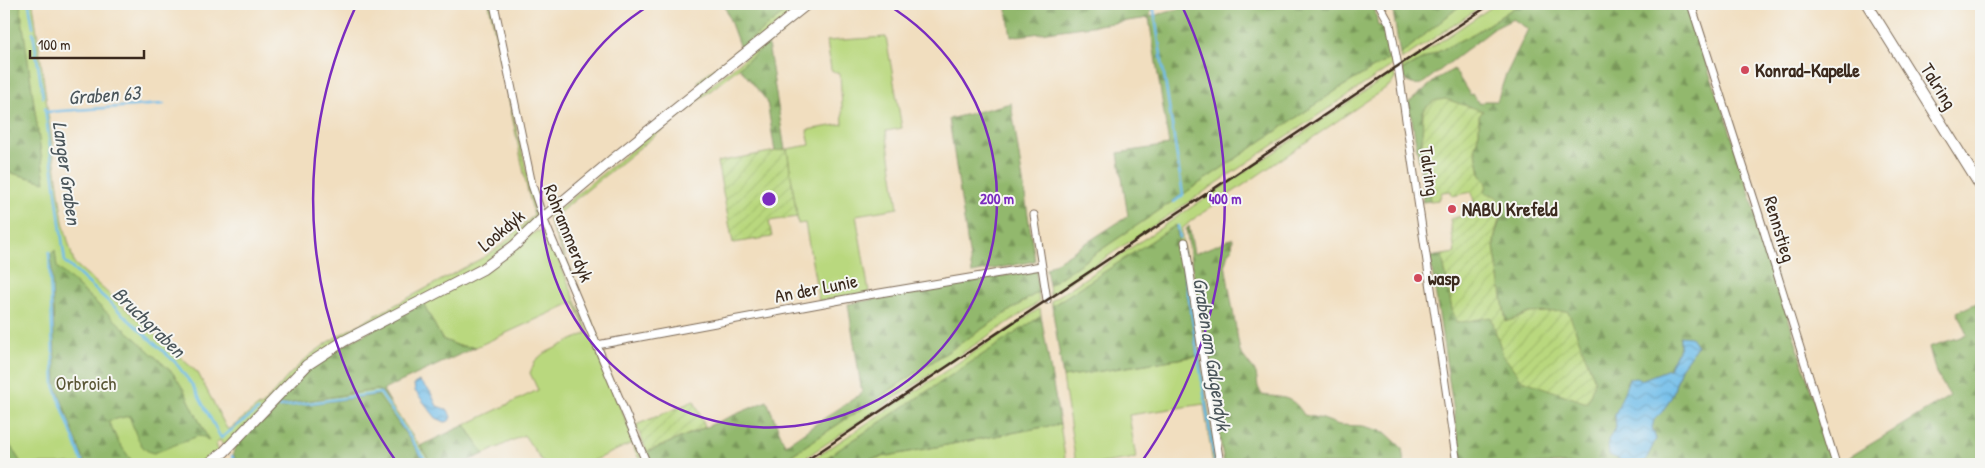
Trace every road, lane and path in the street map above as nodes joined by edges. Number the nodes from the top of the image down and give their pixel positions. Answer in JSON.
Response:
{"nodes":[{"id":1,"x":494,"y":4,"type":"edge"},
{"id":2,"x":807,"y":4,"type":"edge"},
{"id":3,"x":1379,"y":4,"type":"edge"},
{"id":4,"x":1691,"y":4,"type":"edge"},
{"id":5,"x":1867,"y":4,"type":"edge"},
{"id":6,"x":1981,"y":187,"type":"edge"},
{"id":7,"x":1034,"y":215,"type":"dead end"},
{"id":8,"x":543,"y":218,"type":"junction"},
{"id":9,"x":1185,"y":242,"type":"dead end"},
{"id":10,"x":1041,"y":266,"type":"junction"},
{"id":11,"x":1047,"y":300,"type":"dead end"},
{"id":12,"x":597,"y":345,"type":"junction"},
{"id":13,"x":208,"y":464,"type":"edge"},
{"id":14,"x":648,"y":464,"type":"edge"},
{"id":15,"x":1220,"y":464,"type":"edge"},
{"id":16,"x":1457,"y":464,"type":"edge"},
{"id":17,"x":1836,"y":464,"type":"edge"}],
"edges":[{"from":1,"to":8,"type":"street","name":"Rohrammerdyk"},
{"from":2,"to":8,"type":"street","name":"Lookdyk"},
{"from":3,"to":16,"type":"street","name":"Talring"},
{"from":4,"to":17,"type":"street","name":"Rennstieg"},
{"from":5,"to":6,"type":"street","name":"Talring"},
{"from":7,"to":10,"type":"street"},
{"from":8,"to":12,"type":"street","name":"Rohrammerdyk"},
{"from":8,"to":13,"type":"street","name":"Lookdyk"},
{"from":9,"to":15,"type":"street"},
{"from":10,"to":11,"type":"street"},
{"from":10,"to":12,"type":"street","name":"An der Lunie"},
{"from":12,"to":14,"type":"street","name":"Rohrammerdyk"}]}
